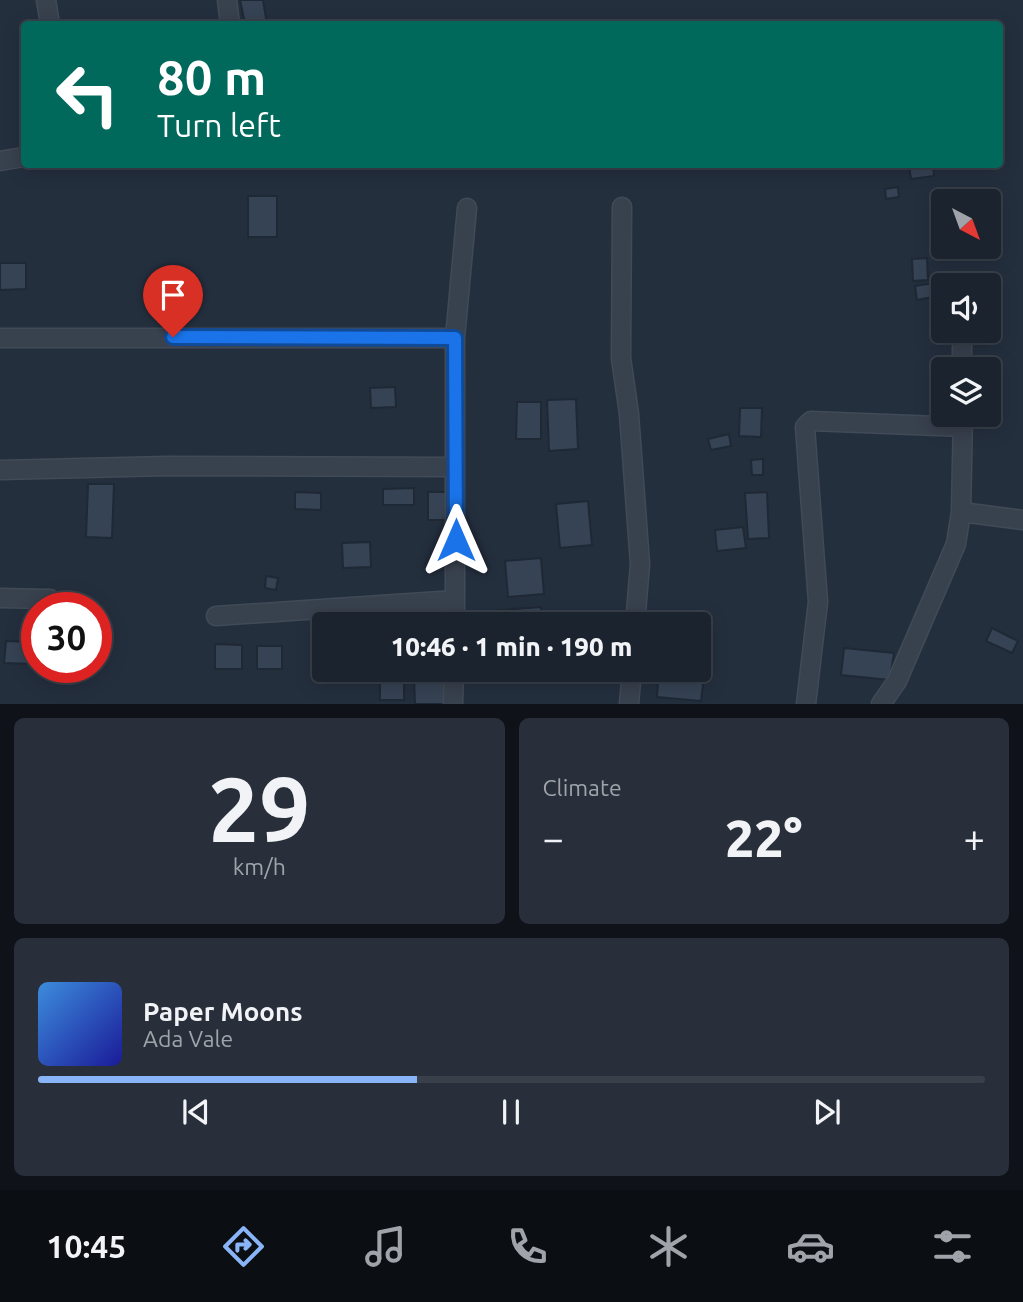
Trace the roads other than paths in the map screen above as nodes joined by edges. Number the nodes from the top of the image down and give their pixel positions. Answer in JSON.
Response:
{"nodes":[{"id":1,"x":46,"y":0,"type":"edge"},
{"id":2,"x":227,"y":0,"type":"edge"},
{"id":3,"x":50,"y":21,"type":"edge"},
{"id":4,"x":230,"y":21,"type":"edge"},
{"id":5,"x":21,"y":158,"type":"edge"},
{"id":6,"x":0,"y":161,"type":"edge"},
{"id":7,"x":622,"y":207,"type":"dead end"},
{"id":8,"x":467,"y":208,"type":"dead end"},
{"id":9,"x":0,"y":338,"type":"edge"},
{"id":10,"x":455,"y":338,"type":"junction"},
{"id":11,"x":931,"y":421,"type":"edge"},
{"id":12,"x":963,"y":427,"type":"edge"},
{"id":13,"x":455,"y":467,"type":"junction"},
{"id":14,"x":0,"y":470,"type":"edge"},
{"id":15,"x":961,"y":512,"type":"junction"},
{"id":16,"x":1023,"y":520,"type":"edge"},
{"id":17,"x":0,"y":598,"type":"edge"},
{"id":18,"x":21,"y":598,"type":"edge"},
{"id":19,"x":455,"y":600,"type":"junction"},
{"id":20,"x":455,"y":612,"type":"edge"},
{"id":21,"x":636,"y":612,"type":"edge"},
{"id":22,"x":216,"y":615,"type":"dead end"},
{"id":23,"x":454,"y":682,"type":"edge"},
{"id":24,"x":631,"y":682,"type":"edge"},
{"id":25,"x":453,"y":704,"type":"edge"},
{"id":26,"x":629,"y":704,"type":"edge"},
{"id":27,"x":806,"y":704,"type":"edge"},
{"id":28,"x":881,"y":704,"type":"edge"}],
"edges":[{"from":1,"to":3,"type":"street"},
{"from":2,"to":4,"type":"street"},
{"from":5,"to":6,"type":"street"},
{"from":7,"to":21,"type":"street"},
{"from":8,"to":10,"type":"street"},
{"from":9,"to":10,"type":"street"},
{"from":10,"to":13,"type":"street"},
{"from":11,"to":27,"type":"street"},
{"from":12,"to":15,"type":"street"},
{"from":13,"to":14,"type":"street"},
{"from":13,"to":19,"type":"street"},
{"from":15,"to":16,"type":"street"},
{"from":15,"to":28,"type":"street"},
{"from":17,"to":18,"type":"street"},
{"from":19,"to":20,"type":"street"},
{"from":19,"to":22,"type":"street"},
{"from":23,"to":25,"type":"street"},
{"from":24,"to":26,"type":"street"}]}
